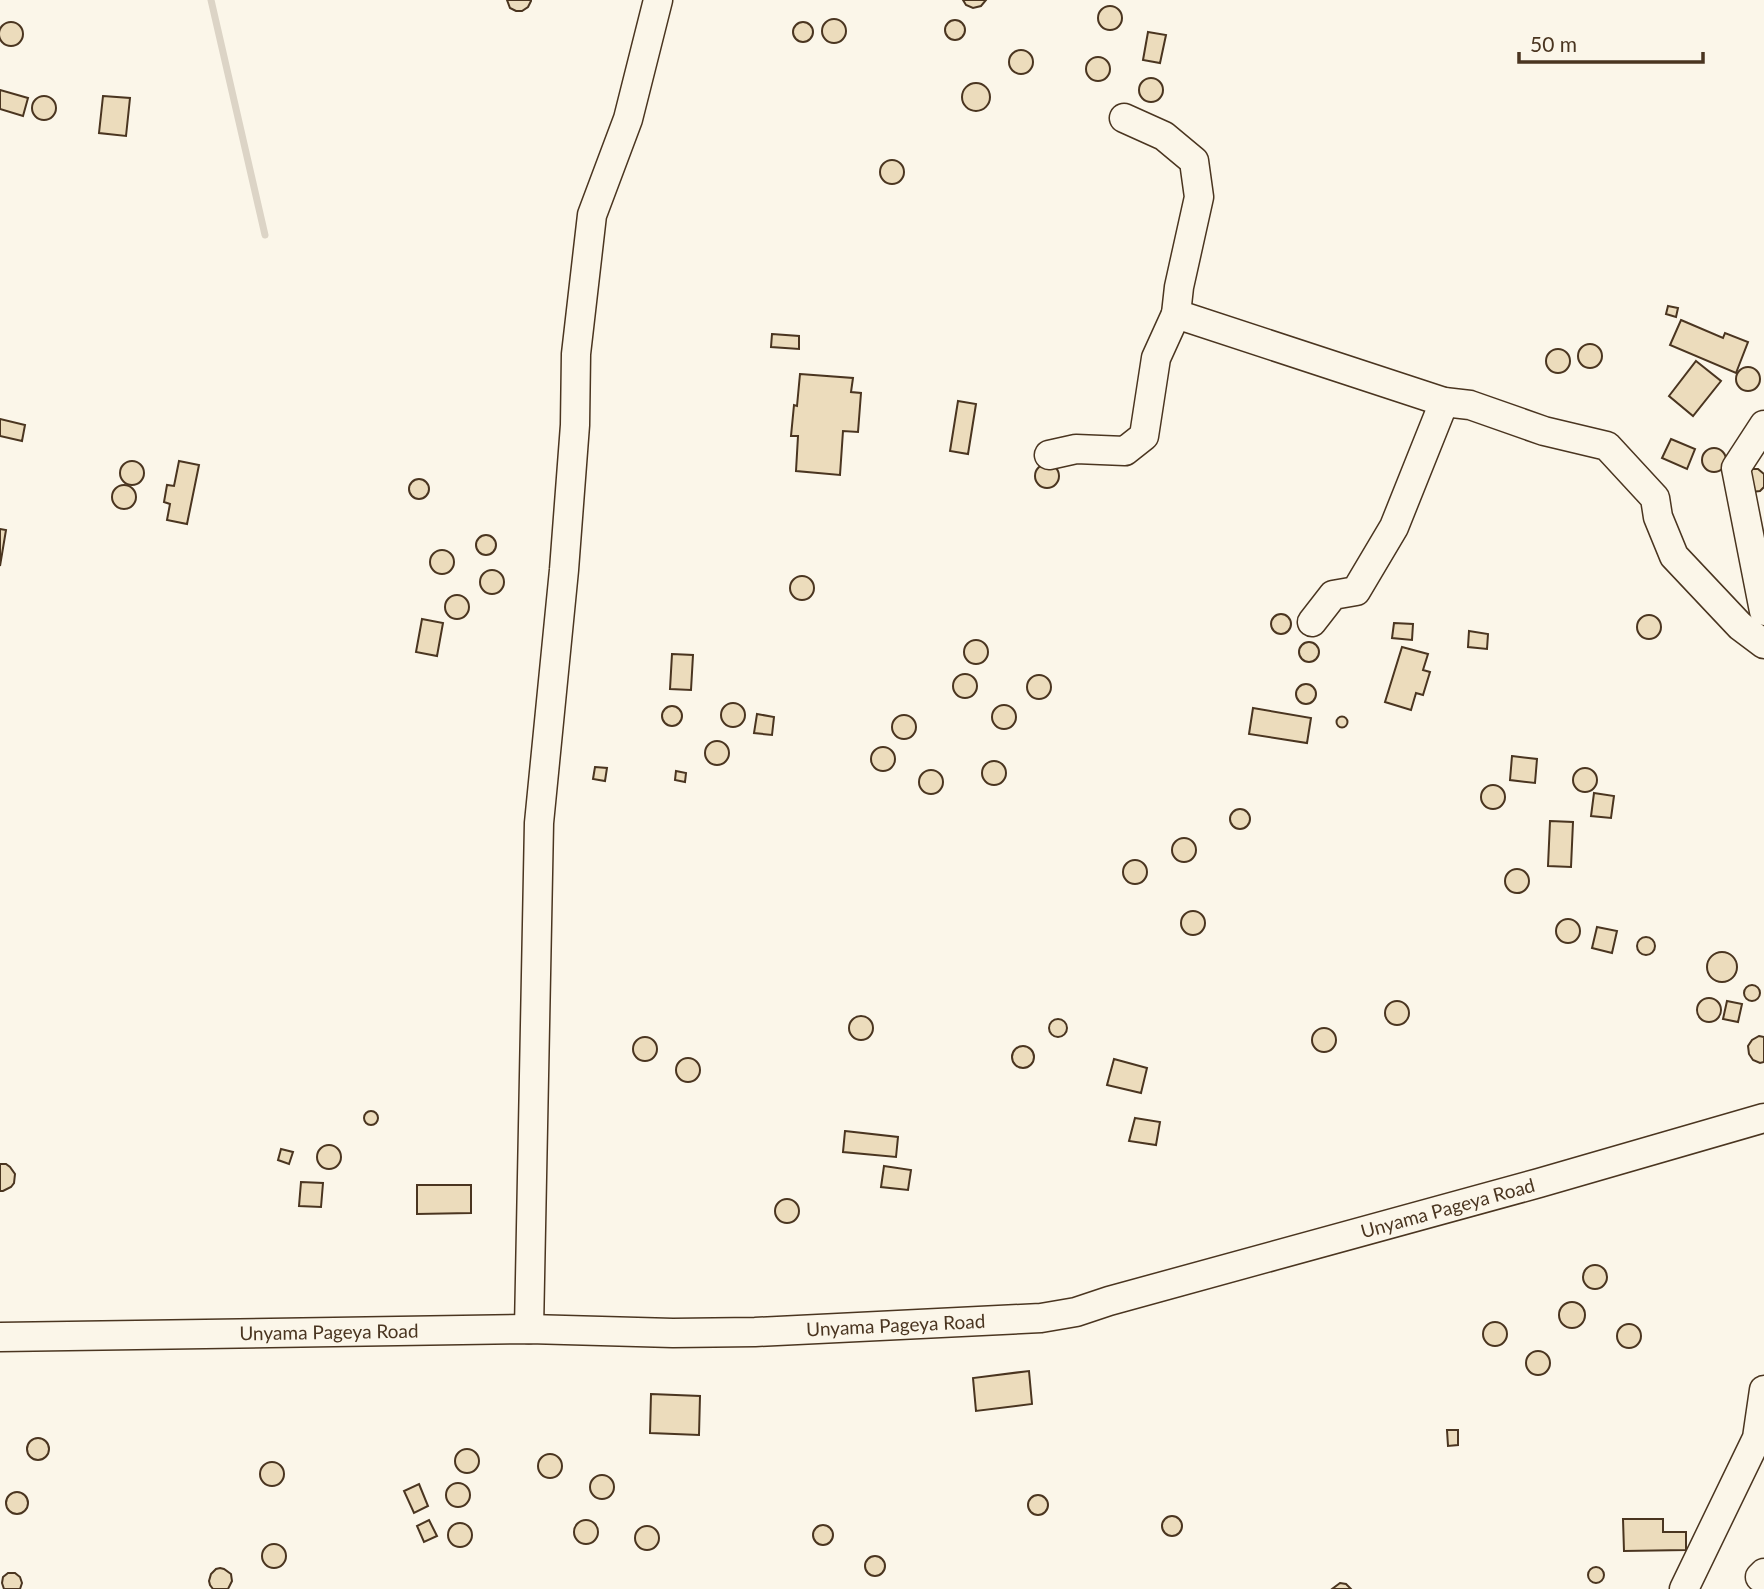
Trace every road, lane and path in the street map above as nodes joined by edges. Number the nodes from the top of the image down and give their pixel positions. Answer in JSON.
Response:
{"nodes":[{"id":1,"x":658,"y":0,"type":"edge"},
{"id":2,"x":1124,"y":118,"type":"dead end"},
{"id":3,"x":1176,"y":313,"type":"junction"},
{"id":4,"x":1444,"y":402,"type":"junction"},
{"id":5,"x":1764,"y":425,"type":"edge"},
{"id":6,"x":1049,"y":455,"type":"dead end"},
{"id":7,"x":1764,"y":611,"type":"edge"},
{"id":8,"x":1312,"y":622,"type":"dead end"},
{"id":9,"x":1764,"y":644,"type":"edge"},
{"id":10,"x":1764,"y":1118,"type":"edge"},
{"id":11,"x":529,"y":1329,"type":"junction"},
{"id":12,"x":0,"y":1337,"type":"edge"},
{"id":13,"x":1764,"y":1390,"type":"edge"},
{"id":14,"x":1684,"y":1589,"type":"edge"}],
"edges":[{"from":1,"to":11,"type":"street"},
{"from":2,"to":3,"type":"street"},
{"from":3,"to":4,"type":"street"},
{"from":3,"to":6,"type":"street"},
{"from":4,"to":8,"type":"street"},
{"from":4,"to":9,"type":"street"},
{"from":5,"to":7,"type":"street"},
{"from":10,"to":11,"type":"street","name":"Unyama Pageya Road"},
{"from":11,"to":12,"type":"street","name":"Unyama Pageya Road"},
{"from":13,"to":14,"type":"street"}]}
